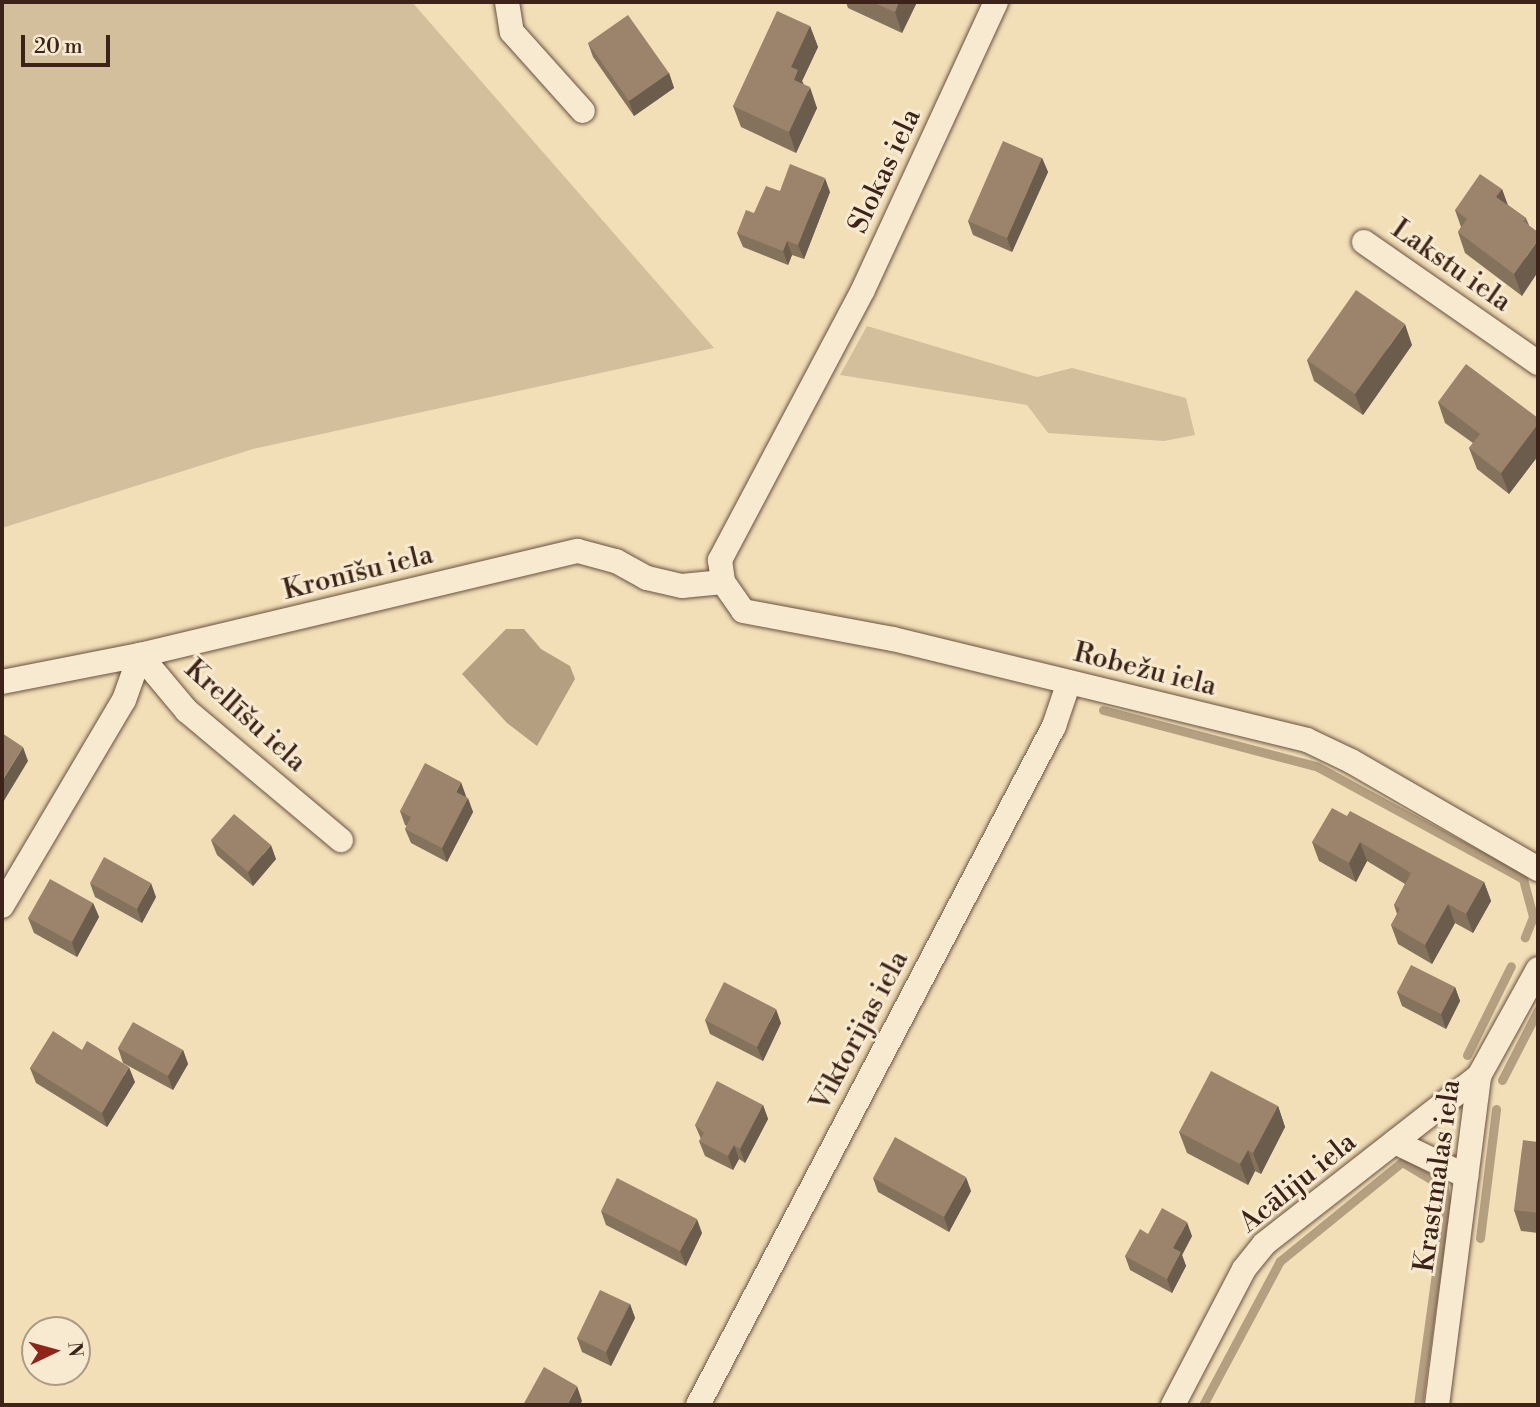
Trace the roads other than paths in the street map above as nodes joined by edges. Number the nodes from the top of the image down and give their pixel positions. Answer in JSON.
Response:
{"nodes":[{"id":1,"x":507,"y":2,"type":"edge"},
{"id":2,"x":996,"y":2,"type":"edge"},
{"id":3,"x":583,"y":111,"type":"dead end"},
{"id":4,"x":1364,"y":242,"type":"dead end"},
{"id":5,"x":1538,"y":363,"type":"edge"},
{"id":6,"x":723,"y":582,"type":"junction"},
{"id":7,"x":140,"y":655,"type":"junction"},
{"id":8,"x":2,"y":682,"type":"edge"},
{"id":9,"x":1069,"y":682,"type":"junction"},
{"id":10,"x":341,"y":840,"type":"dead end"},
{"id":11,"x":1538,"y":869,"type":"edge"},
{"id":12,"x":2,"y":906,"type":"edge"},
{"id":13,"x":1538,"y":968,"type":"edge"},
{"id":14,"x":1479,"y":1076,"type":"junction"},
{"id":15,"x":1395,"y":1142,"type":"junction"},
{"id":16,"x":1466,"y":1176,"type":"junction"},
{"id":17,"x":698,"y":1405,"type":"edge"},
{"id":18,"x":1173,"y":1405,"type":"edge"},
{"id":19,"x":1437,"y":1405,"type":"edge"}],
"edges":[{"from":1,"to":3,"type":"street"},
{"from":2,"to":6,"type":"street","name":"Slokas iela"},
{"from":4,"to":5,"type":"street","name":"Lakstu iela"},
{"from":6,"to":7,"type":"street","name":"Kronīšu iela"},
{"from":6,"to":9,"type":"street","name":"Robežu iela"},
{"from":7,"to":8,"type":"street","name":"Kronīšu iela"},
{"from":7,"to":10,"type":"street","name":"Krellīšu iela"},
{"from":7,"to":12,"type":"street"},
{"from":9,"to":11,"type":"street","name":"Robežu iela"},
{"from":9,"to":17,"type":"street","name":"Viktorijas iela"},
{"from":13,"to":14,"type":"street","name":"Krastmalas iela"},
{"from":14,"to":15,"type":"street","name":"Acāliju iela"},
{"from":14,"to":16,"type":"street","name":"Krastmalas iela"},
{"from":15,"to":16,"type":"street"},
{"from":15,"to":18,"type":"street","name":"Acāliju iela"},
{"from":16,"to":19,"type":"street","name":"Krastmalas iela"}]}
